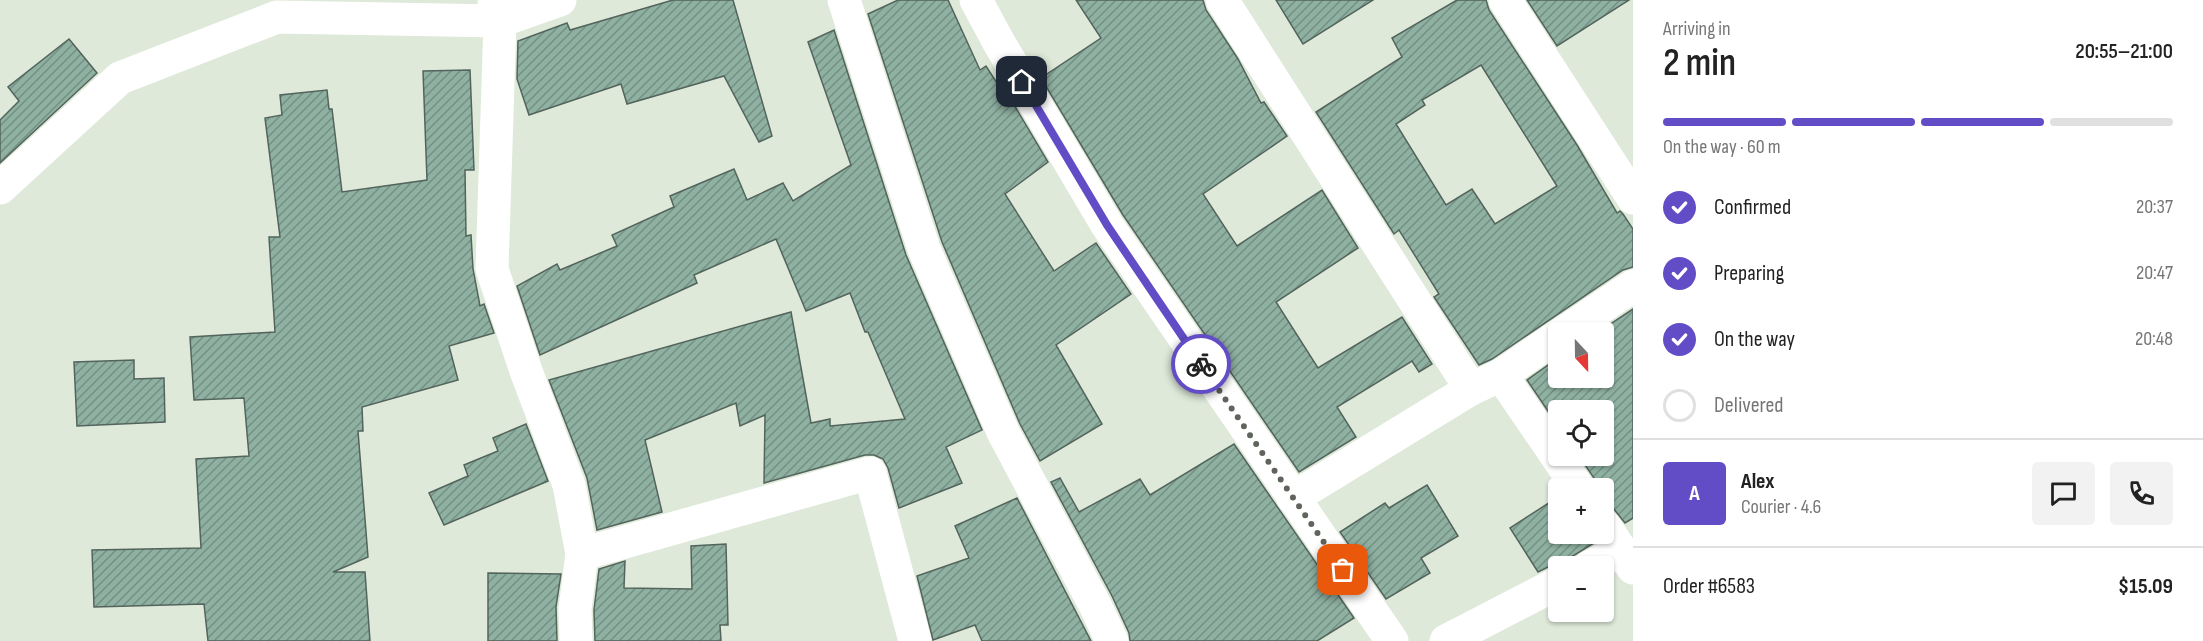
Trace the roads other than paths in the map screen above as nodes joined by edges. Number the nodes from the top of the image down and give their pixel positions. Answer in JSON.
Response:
{"nodes":[{"id":1,"x":560,"y":0,"type":"edge"},
{"id":2,"x":843,"y":0,"type":"edge"},
{"id":3,"x":976,"y":0,"type":"edge"},
{"id":4,"x":1222,"y":0,"type":"edge"},
{"id":5,"x":1504,"y":0,"type":"edge"},
{"id":6,"x":497,"y":10,"type":"edge"},
{"id":7,"x":0,"y":188,"type":"edge"},
{"id":8,"x":1633,"y":198,"type":"edge"},
{"id":9,"x":1633,"y":286,"type":"edge"},
{"id":10,"x":1579,"y":322,"type":"edge"},
{"id":11,"x":1548,"y":343,"type":"edge"},
{"id":12,"x":1501,"y":375,"type":"junction"},
{"id":13,"x":1471,"y":389,"type":"junction"},
{"id":14,"x":1571,"y":478,"type":"edge"},
{"id":15,"x":1293,"y":498,"type":"junction"},
{"id":16,"x":582,"y":554,"type":"junction"},
{"id":17,"x":1548,"y":590,"type":"edge"},
{"id":18,"x":1488,"y":632,"type":"edge"},
{"id":19,"x":576,"y":641,"type":"edge"},
{"id":20,"x":915,"y":641,"type":"edge"},
{"id":21,"x":1112,"y":641,"type":"edge"},
{"id":22,"x":1392,"y":641,"type":"edge"},
{"id":23,"x":1446,"y":641,"type":"edge"}],
"edges":[{"from":1,"to":6,"type":"street"},
{"from":2,"to":21,"type":"street"},
{"from":3,"to":15,"type":"street"},
{"from":4,"to":13,"type":"street"},
{"from":5,"to":8,"type":"street"},
{"from":6,"to":7,"type":"street"},
{"from":6,"to":16,"type":"street"},
{"from":9,"to":10,"type":"street"},
{"from":11,"to":12,"type":"street"},
{"from":12,"to":13,"type":"street"},
{"from":12,"to":14,"type":"street"},
{"from":13,"to":15,"type":"street"},
{"from":15,"to":22,"type":"street"},
{"from":16,"to":19,"type":"street"},
{"from":16,"to":20,"type":"street"},
{"from":17,"to":18,"type":"street"},
{"from":18,"to":23,"type":"street"}]}
